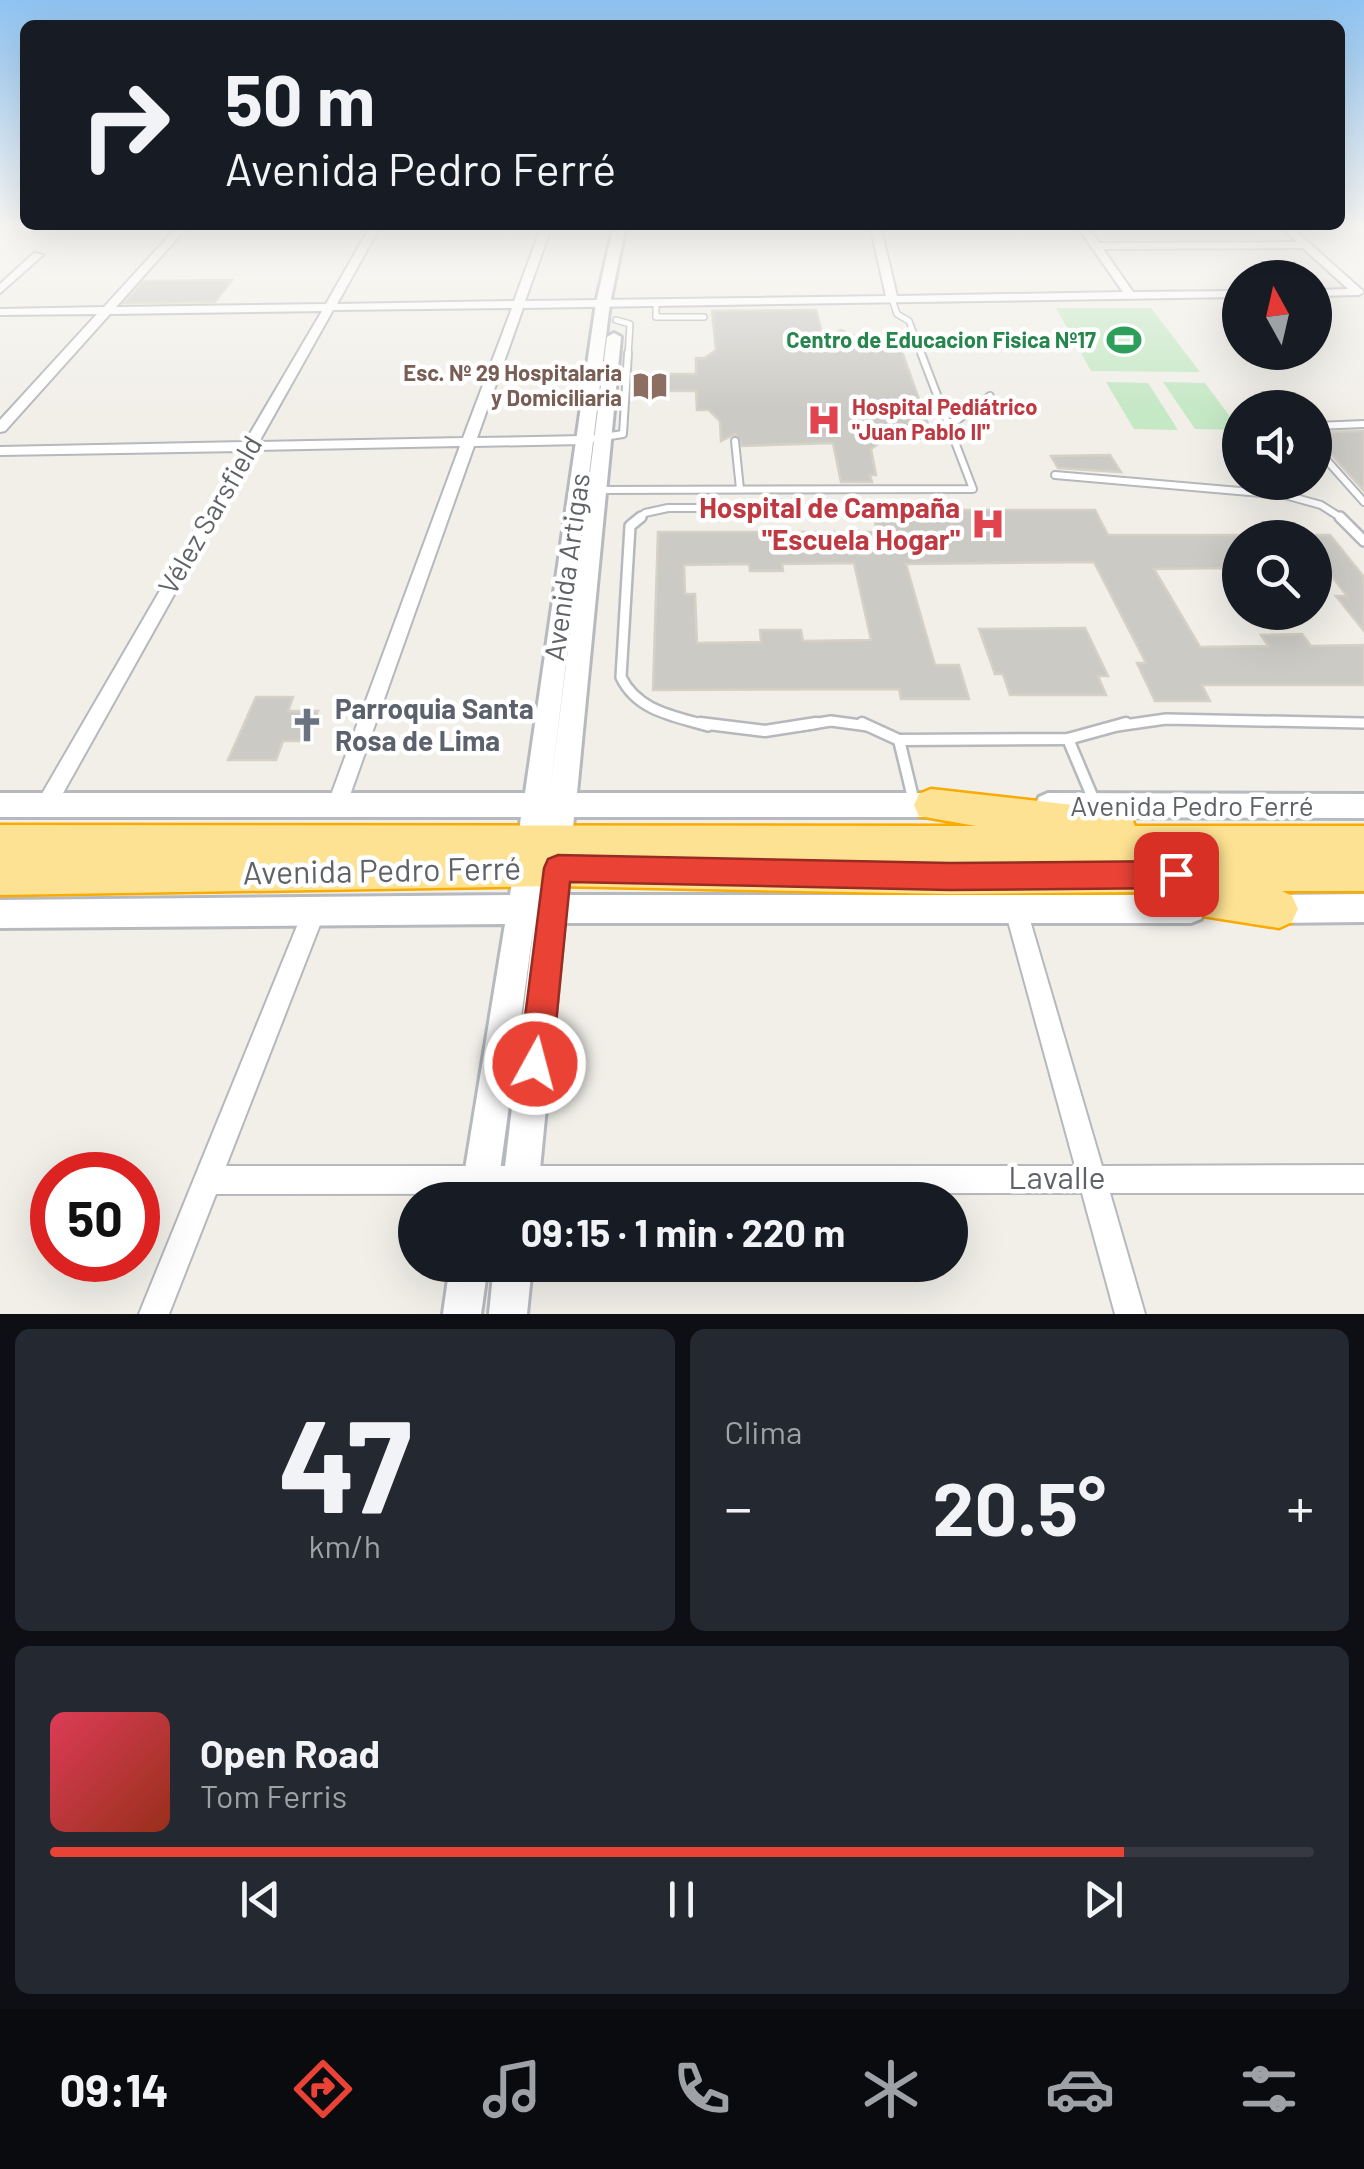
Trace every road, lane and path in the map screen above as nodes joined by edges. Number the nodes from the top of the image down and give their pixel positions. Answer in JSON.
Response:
{"nodes":[{"id":1,"x":128,"y":286,"type":"edge"},
{"id":2,"x":342,"y":286,"type":"edge"},
{"id":3,"x":525,"y":286,"type":"edge"},
{"id":4,"x":615,"y":286,"type":"edge"},
{"id":5,"x":618,"y":286,"type":"edge"},
{"id":6,"x":889,"y":286,"type":"edge"},
{"id":7,"x":1123,"y":286,"type":"edge"},
{"id":8,"x":1360,"y":292,"type":"edge"},
{"id":9,"x":1332,"y":293,"type":"edge"},
{"id":10,"x":1222,"y":294,"type":"edge"},
{"id":11,"x":1130,"y":296,"type":"junction"},
{"id":12,"x":892,"y":299,"type":"junction"},
{"id":13,"x":656,"y":302,"type":"junction"},
{"id":14,"x":518,"y":305,"type":"junction"},
{"id":15,"x":330,"y":307,"type":"junction"},
{"id":16,"x":613,"y":309,"type":"junction"},
{"id":17,"x":106,"y":311,"type":"junction"},
{"id":18,"x":0,"y":312,"type":"edge"},
{"id":19,"x":704,"y":316,"type":"dead end"},
{"id":20,"x":990,"y":396,"type":"dead end"},
{"id":21,"x":947,"y":423,"type":"junction"},
{"id":22,"x":1364,"y":424,"type":"edge"},
{"id":23,"x":1332,"y":425,"type":"edge"},
{"id":24,"x":0,"y":428,"type":"edge"},
{"id":25,"x":952,"y":434,"type":"junction"},
{"id":26,"x":902,"y":435,"type":"dead end"},
{"id":27,"x":593,"y":439,"type":"junction"},
{"id":28,"x":735,"y":441,"type":"dead end"},
{"id":29,"x":468,"y":442,"type":"junction"},
{"id":30,"x":249,"y":446,"type":"junction"},
{"id":31,"x":0,"y":451,"type":"edge"},
{"id":32,"x":1332,"y":467,"type":"edge"},
{"id":33,"x":1055,"y":474,"type":"dead end"},
{"id":34,"x":740,"y":489,"type":"junction"},
{"id":35,"x":596,"y":490,"type":"junction"},
{"id":36,"x":668,"y":490,"type":"junction"},
{"id":37,"x":1364,"y":502,"type":"edge"},
{"id":38,"x":668,"y":508,"type":"junction"},
{"id":39,"x":836,"y":508,"type":"dead end"},
{"id":40,"x":1364,"y":541,"type":"edge"},
{"id":41,"x":1364,"y":724,"type":"edge"},
{"id":42,"x":899,"y":740,"type":"junction"},
{"id":43,"x":1068,"y":740,"type":"junction"},
{"id":44,"x":923,"y":804,"type":"junction"},
{"id":45,"x":0,"y":805,"type":"edge"},
{"id":46,"x":46,"y":805,"type":"junction"},
{"id":47,"x":337,"y":806,"type":"junction"},
{"id":48,"x":1096,"y":806,"type":"junction"},
{"id":49,"x":1364,"y":806,"type":"edge"},
{"id":50,"x":546,"y":838,"type":"junction"},
{"id":51,"x":1294,"y":842,"type":"junction"},
{"id":52,"x":1364,"y":842,"type":"edge"},
{"id":53,"x":7,"y":859,"type":"edge"},
{"id":54,"x":1364,"y":873,"type":"edge"},
{"id":55,"x":950,"y":876,"type":"junction"},
{"id":56,"x":1364,"y":908,"type":"edge"},
{"id":57,"x":538,"y":909,"type":"junction"},
{"id":58,"x":1279,"y":909,"type":"junction"},
{"id":59,"x":1016,"y":910,"type":"junction"},
{"id":60,"x":314,"y":912,"type":"junction"},
{"id":61,"x":0,"y":914,"type":"edge"},
{"id":62,"x":1091,"y":1178,"type":"junction"},
{"id":63,"x":1364,"y":1179,"type":"edge"},
{"id":64,"x":210,"y":1180,"type":"junction"},
{"id":65,"x":481,"y":1182,"type":"edge"},
{"id":66,"x":521,"y":1182,"type":"edge"},
{"id":67,"x":901,"y":1182,"type":"edge"},
{"id":68,"x":398,"y":1187,"type":"edge"},
{"id":69,"x":467,"y":1282,"type":"edge"},
{"id":70,"x":511,"y":1282,"type":"edge"},
{"id":71,"x":154,"y":1314,"type":"edge"},
{"id":72,"x":462,"y":1314,"type":"edge"},
{"id":73,"x":508,"y":1314,"type":"edge"},
{"id":74,"x":1130,"y":1314,"type":"edge"}],
"edges":[{"from":1,"to":17,"type":"street"},
{"from":2,"to":15,"type":"street","name":"Vélez Sarsfield"},
{"from":3,"to":14,"type":"street"},
{"from":4,"to":16,"type":"main road","name":"Avenida Artigas"},
{"from":5,"to":16,"type":"main road","name":"Avenida Artigas"},
{"from":6,"to":12,"type":"street"},
{"from":7,"to":11,"type":"street"},
{"from":8,"to":9,"type":"street"},
{"from":10,"to":11,"type":"street"},
{"from":11,"to":12,"type":"street"},
{"from":12,"to":13,"type":"street"},
{"from":12,"to":21,"type":"lane"},
{"from":13,"to":16,"type":"street"},
{"from":13,"to":19,"type":"lane"},
{"from":14,"to":15,"type":"street"},
{"from":14,"to":16,"type":"street"},
{"from":14,"to":29,"type":"street"},
{"from":15,"to":17,"type":"street"},
{"from":15,"to":30,"type":"street","name":"Vélez Sarsfield"},
{"from":16,"to":27,"type":"main road","name":"Avenida Artigas"},
{"from":16,"to":27,"type":"lane"},
{"from":17,"to":18,"type":"street"},
{"from":17,"to":24,"type":"street"},
{"from":20,"to":21,"type":"lane"},
{"from":21,"to":25,"type":"lane"},
{"from":22,"to":23,"type":"lane"},
{"from":25,"to":26,"type":"lane"},
{"from":25,"to":34,"type":"lane"},
{"from":27,"to":29,"type":"street"},
{"from":27,"to":35,"type":"main road","name":"Avenida Artigas"},
{"from":27,"to":50,"type":"main road","name":"Avenida Artigas"},
{"from":28,"to":34,"type":"lane"},
{"from":29,"to":30,"type":"street"},
{"from":29,"to":47,"type":"street"},
{"from":30,"to":31,"type":"street"},
{"from":30,"to":46,"type":"street","name":"Vélez Sarsfield"},
{"from":32,"to":37,"type":"lane"},
{"from":33,"to":40,"type":"lane"},
{"from":34,"to":36,"type":"lane"},
{"from":35,"to":36,"type":"lane"},
{"from":35,"to":50,"type":"main road","name":"Avenida Artigas"},
{"from":36,"to":38,"type":"lane"},
{"from":38,"to":39,"type":"lane"},
{"from":38,"to":42,"type":"lane"},
{"from":41,"to":43,"type":"lane"},
{"from":42,"to":43,"type":"lane"},
{"from":42,"to":44,"type":"lane"},
{"from":43,"to":48,"type":"lane"},
{"from":44,"to":48,"type":"main road","name":"Avenida Pedro Ferré"},
{"from":44,"to":50,"type":"main road","name":"Avenida Pedro Ferré"},
{"from":44,"to":51,"type":"highway"},
{"from":45,"to":46,"type":"main road","name":"Avenida Pedro Ferré"},
{"from":46,"to":47,"type":"main road","name":"Avenida Pedro Ferré"},
{"from":47,"to":50,"type":"main road","name":"Avenida Pedro Ferré"},
{"from":48,"to":49,"type":"main road","name":"Avenida Pedro Ferré"},
{"from":50,"to":51,"type":"highway","name":"Avenida Pedro Ferré"},
{"from":50,"to":53,"type":"highway","name":"Avenida Pedro Ferré"},
{"from":50,"to":55,"type":"highway","name":"Avenida Pedro Ferré"},
{"from":50,"to":57,"type":"main road","name":"Avenida Artigas"},
{"from":51,"to":52,"type":"highway","name":"Avenida Pedro Ferré"},
{"from":54,"to":55,"type":"highway","name":"Avenida Pedro Ferré"},
{"from":55,"to":58,"type":"highway"},
{"from":56,"to":58,"type":"main road","name":"Avenida Pedro Ferré"},
{"from":57,"to":59,"type":"main road","name":"Avenida Pedro Ferré"},
{"from":57,"to":60,"type":"main road","name":"Avenida Pedro Ferré"},
{"from":57,"to":65,"type":"main road"},
{"from":57,"to":66,"type":"main road"},
{"from":58,"to":59,"type":"main road","name":"Avenida Pedro Ferré"},
{"from":59,"to":62,"type":"street"},
{"from":60,"to":61,"type":"main road","name":"Avenida Pedro Ferré"},
{"from":60,"to":64,"type":"street"},
{"from":62,"to":63,"type":"street","name":"Lavalle"},
{"from":62,"to":67,"type":"street","name":"Lavalle"},
{"from":62,"to":74,"type":"street"},
{"from":64,"to":68,"type":"street","name":"Lavalle"},
{"from":64,"to":71,"type":"street"},
{"from":69,"to":72,"type":"main road"},
{"from":70,"to":73,"type":"main road"}]}
